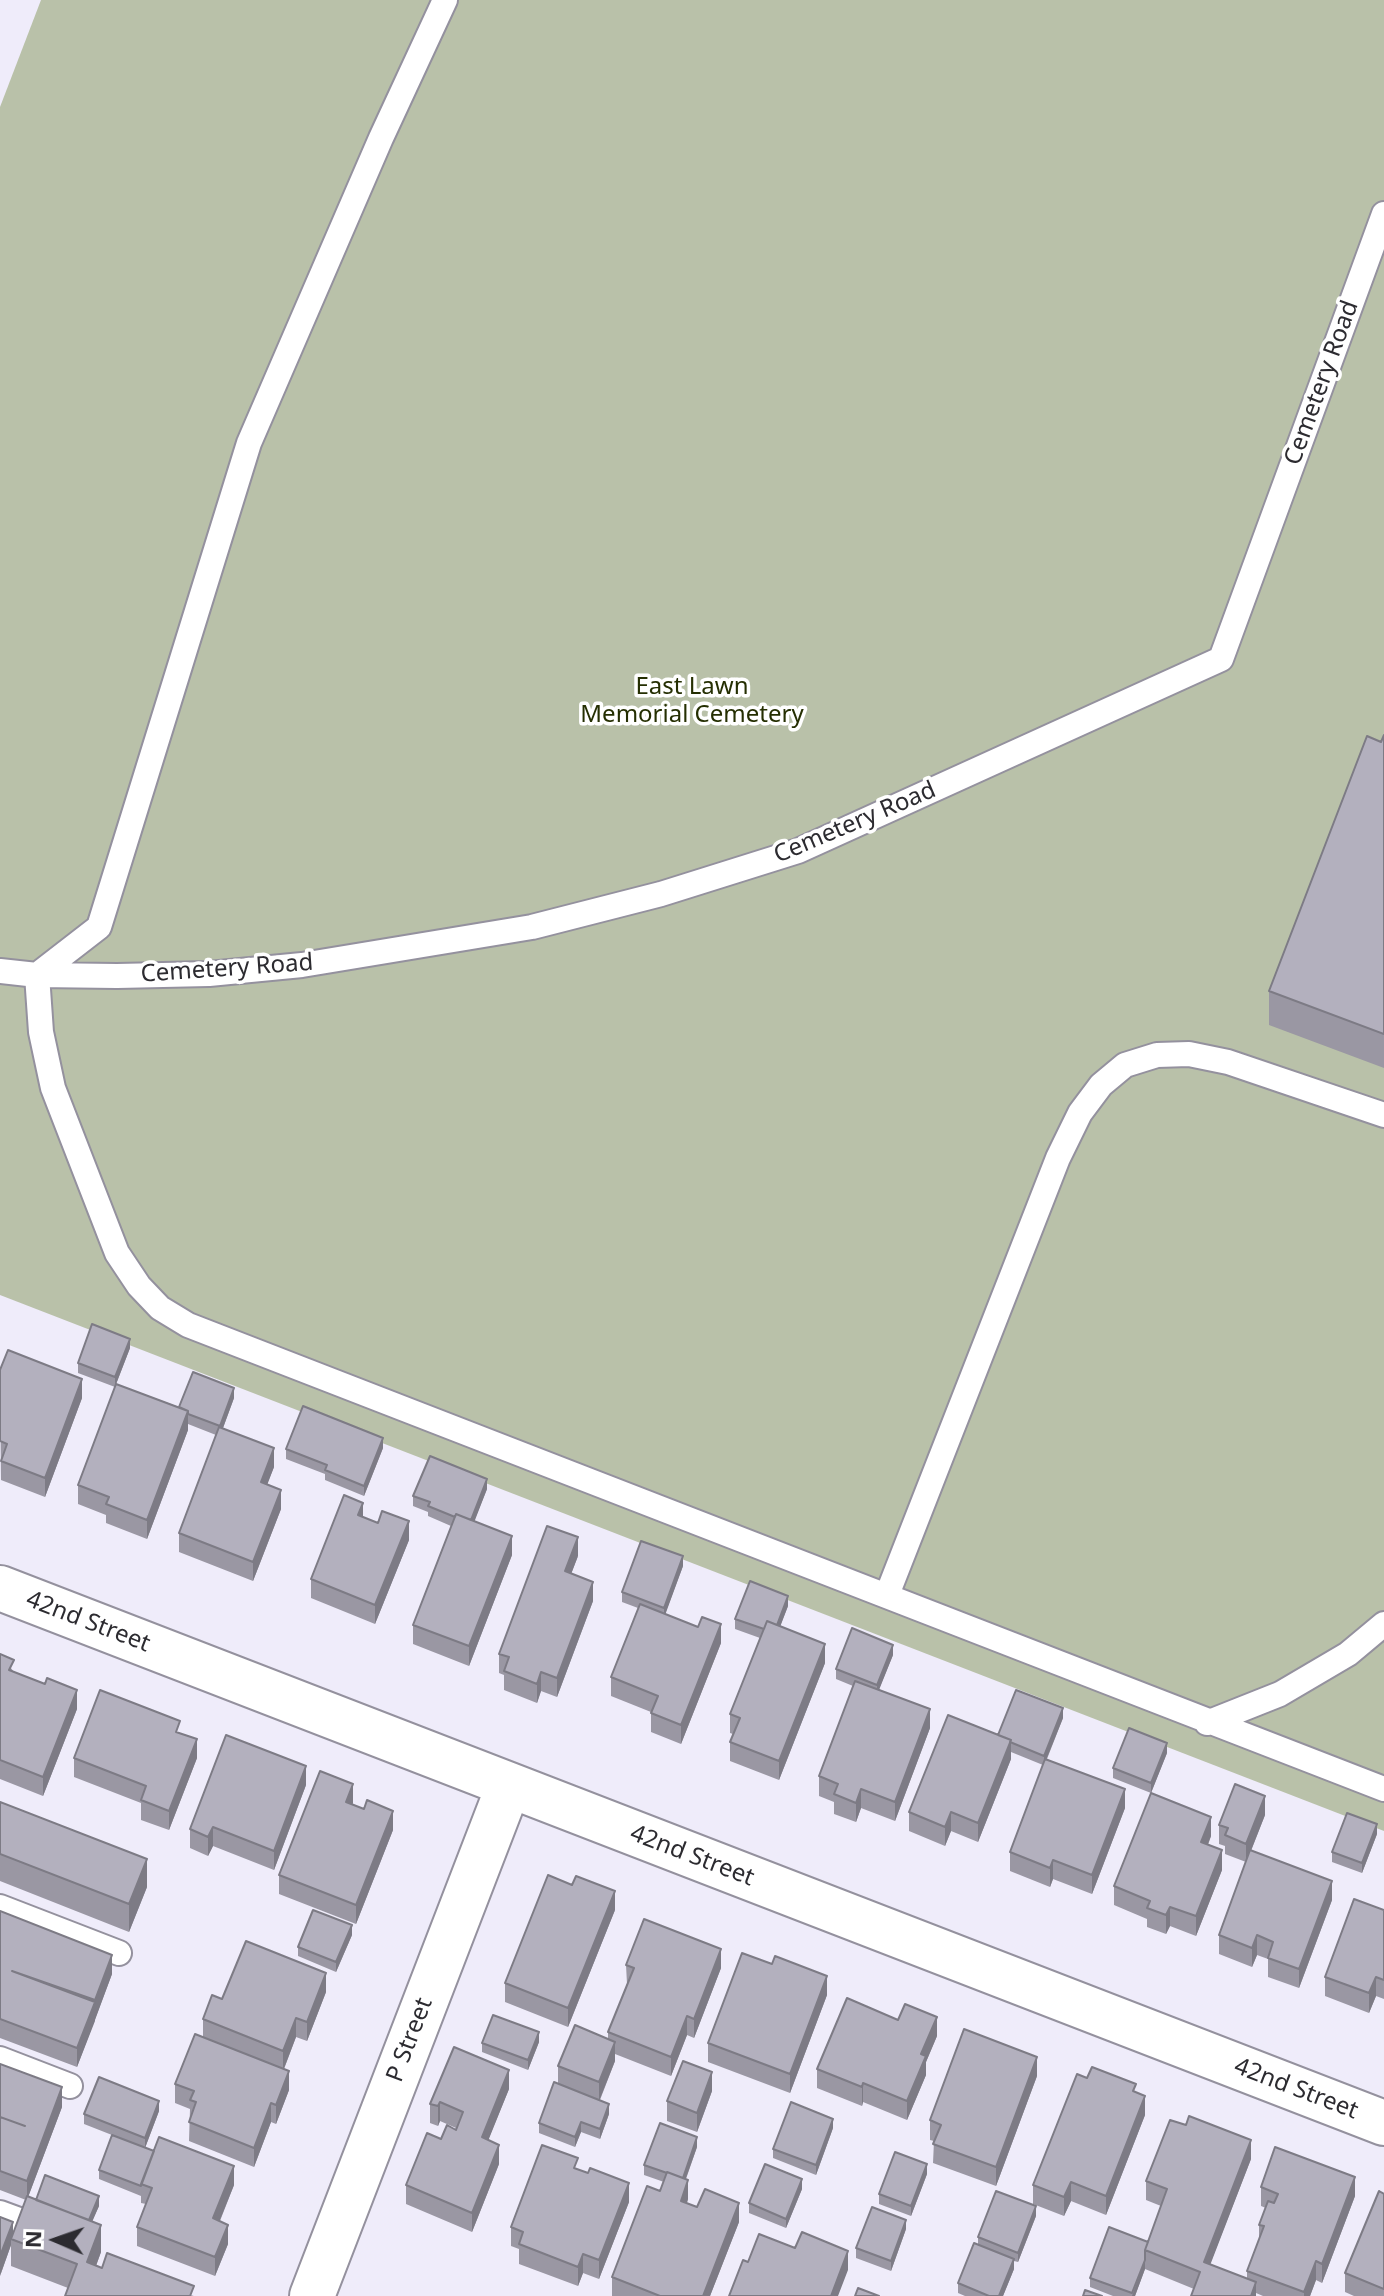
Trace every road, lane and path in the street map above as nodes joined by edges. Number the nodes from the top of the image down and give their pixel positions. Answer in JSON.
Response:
{"nodes":[{"id":1,"x":445,"y":0,"type":"edge"},
{"id":2,"x":1384,"y":214,"type":"edge"},
{"id":3,"x":0,"y":971,"type":"edge"},
{"id":4,"x":37,"y":975,"type":"junction"},
{"id":5,"x":1384,"y":1115,"type":"edge"},
{"id":6,"x":0,"y":1588,"type":"edge"},
{"id":7,"x":887,"y":1595,"type":"junction"},
{"id":8,"x":1384,"y":1624,"type":"edge"},
{"id":9,"x":1207,"y":1723,"type":"junction"},
{"id":10,"x":509,"y":1785,"type":"junction"},
{"id":11,"x":1384,"y":1789,"type":"edge"},
{"id":12,"x":0,"y":1907,"type":"edge"},
{"id":13,"x":119,"y":1953,"type":"dead end"},
{"id":14,"x":0,"y":2059,"type":"edge"},
{"id":15,"x":70,"y":2086,"type":"dead end"},
{"id":16,"x":1384,"y":2123,"type":"edge"},
{"id":17,"x":325,"y":2292,"type":"edge"}],
"edges":[{"from":1,"to":4,"type":"lane"},
{"from":2,"to":4,"type":"lane","name":"Cemetery Road"},
{"from":3,"to":4,"type":"lane","name":"Cemetery Road"},
{"from":4,"to":7,"type":"lane"},
{"from":5,"to":7,"type":"lane"},
{"from":6,"to":10,"type":"street","name":"42nd Street"},
{"from":7,"to":9,"type":"lane"},
{"from":8,"to":9,"type":"lane"},
{"from":9,"to":11,"type":"lane"},
{"from":10,"to":16,"type":"street","name":"42nd Street"},
{"from":10,"to":17,"type":"street","name":"P Street"},
{"from":12,"to":13,"type":"lane"},
{"from":14,"to":15,"type":"lane"}]}
